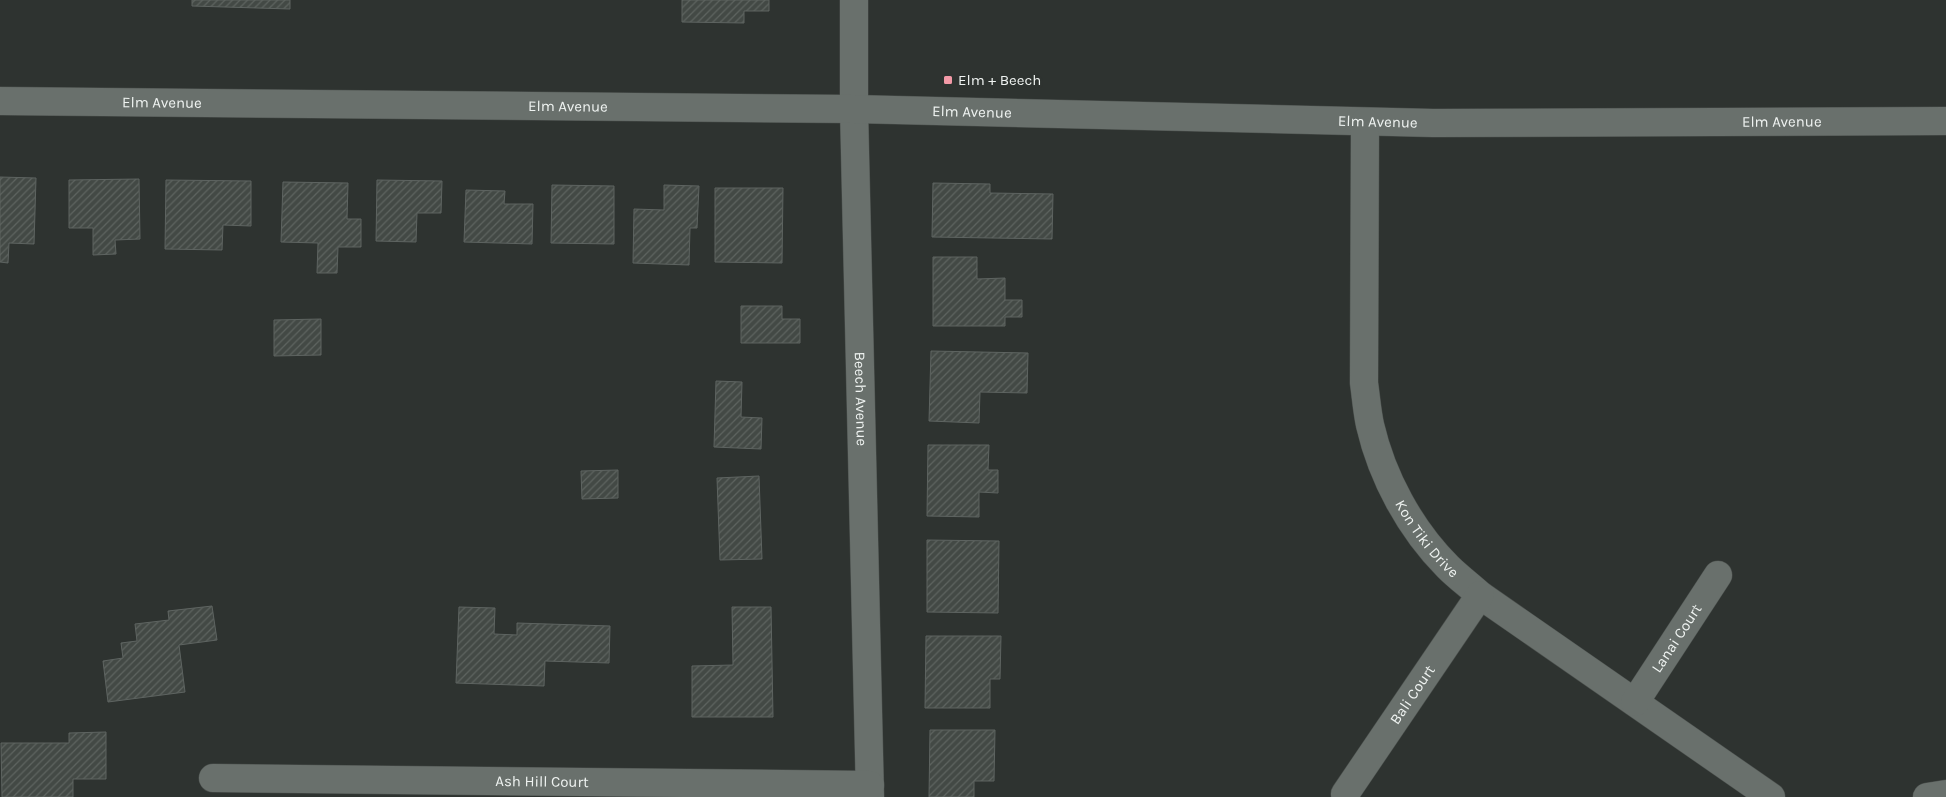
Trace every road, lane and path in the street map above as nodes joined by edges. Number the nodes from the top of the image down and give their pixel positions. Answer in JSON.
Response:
{"nodes":[{"id":1,"x":854,"y":0,"type":"edge"},
{"id":2,"x":0,"y":101,"type":"edge"},
{"id":3,"x":854,"y":110,"type":"junction"},
{"id":4,"x":1946,"y":121,"type":"edge"},
{"id":5,"x":1365,"y":122,"type":"junction"},
{"id":6,"x":1718,"y":575,"type":"dead end"},
{"id":7,"x":1480,"y":595,"type":"junction"},
{"id":8,"x":1635,"y":702,"type":"junction"},
{"id":9,"x":213,"y":778,"type":"dead end"},
{"id":10,"x":870,"y":791,"type":"edge"},
{"id":11,"x":1345,"y":794,"type":"dead end"},
{"id":12,"x":1946,"y":794,"type":"edge"},
{"id":13,"x":1771,"y":797,"type":"edge"},
{"id":14,"x":1927,"y":797,"type":"edge"}],
"edges":[{"from":1,"to":3,"type":"street","name":"Beech Avenue"},
{"from":2,"to":3,"type":"street","name":"Elm Avenue"},
{"from":3,"to":5,"type":"street","name":"Elm Avenue"},
{"from":3,"to":10,"type":"street","name":"Beech Avenue"},
{"from":4,"to":5,"type":"street","name":"Elm Avenue"},
{"from":5,"to":7,"type":"street","name":"Kon Tiki Drive"},
{"from":6,"to":8,"type":"street","name":"Lanai Court"},
{"from":7,"to":8,"type":"street","name":"Kon Tiki Drive"},
{"from":7,"to":11,"type":"street","name":"Bali Court"},
{"from":8,"to":13,"type":"street","name":"Kon Tiki Drive"},
{"from":9,"to":10,"type":"street","name":"Ash Hill Court"},
{"from":12,"to":14,"type":"street"}]}
